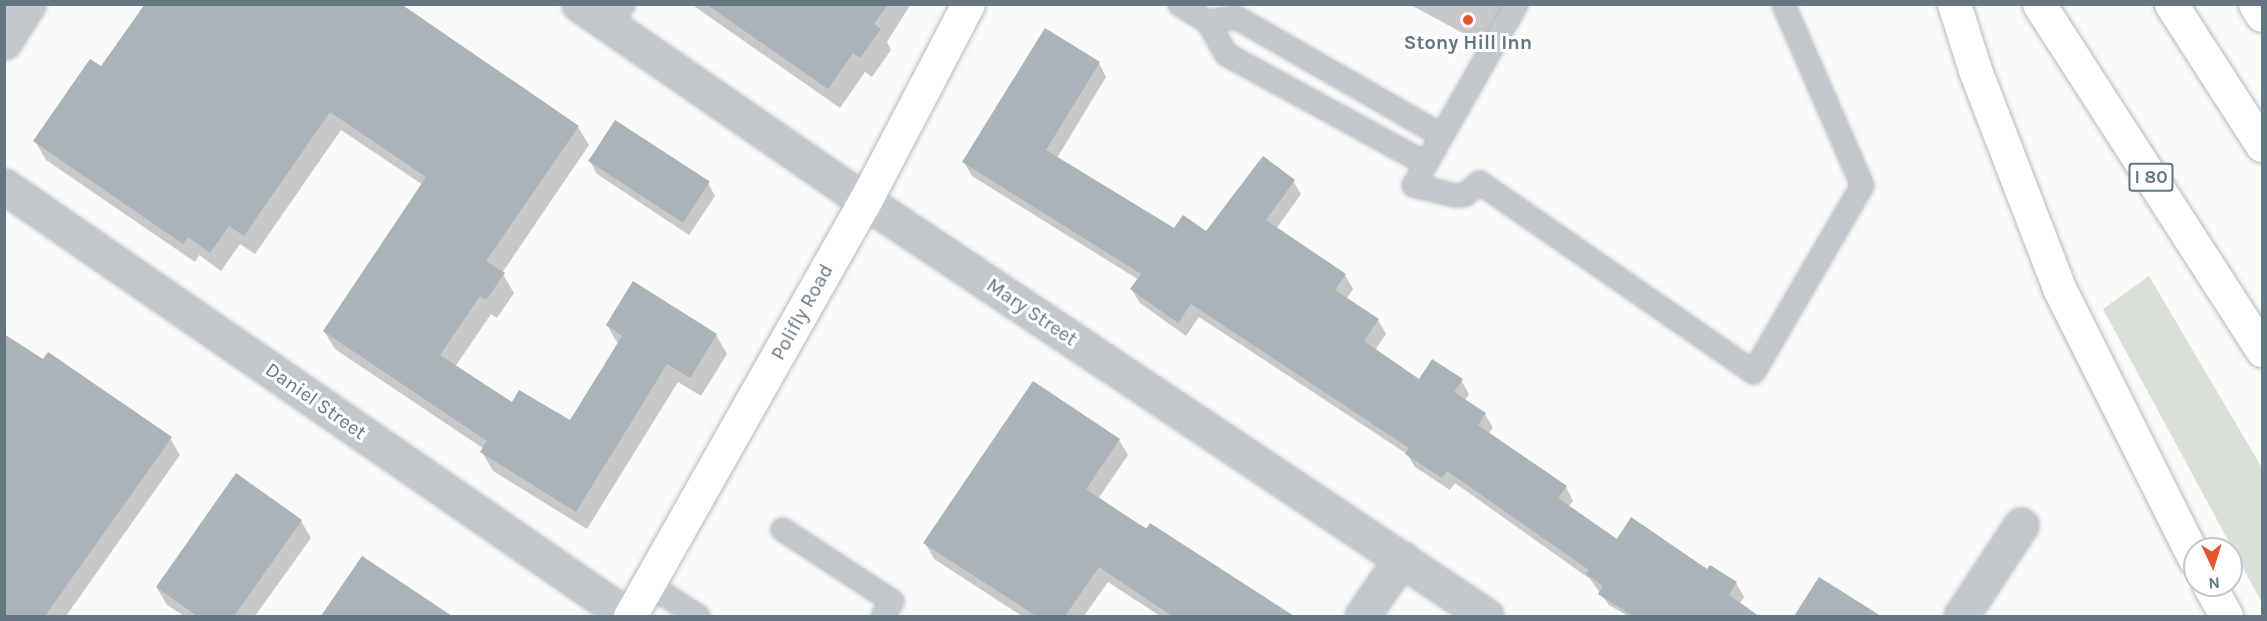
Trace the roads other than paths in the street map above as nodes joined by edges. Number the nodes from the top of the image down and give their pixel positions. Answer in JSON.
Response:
{"nodes":[{"id":1,"x":28,"y":4,"type":"edge"},
{"id":2,"x":579,"y":4,"type":"edge"},
{"id":3,"x":968,"y":4,"type":"edge"},
{"id":4,"x":1179,"y":4,"type":"edge"},
{"id":5,"x":1516,"y":4,"type":"edge"},
{"id":6,"x":1783,"y":4,"type":"edge"},
{"id":7,"x":1954,"y":4,"type":"edge"},
{"id":8,"x":2039,"y":4,"type":"edge"},
{"id":9,"x":2171,"y":4,"type":"edge"},
{"id":10,"x":2255,"y":4,"type":"edge"},
{"id":11,"x":615,"y":15,"type":"edge"},
{"id":12,"x":2262,"y":15,"type":"edge"},
{"id":13,"x":1207,"y":21,"type":"junction"},
{"id":14,"x":4,"y":42,"type":"edge"},
{"id":15,"x":1441,"y":135,"type":"junction"},
{"id":16,"x":2262,"y":145,"type":"edge"},
{"id":17,"x":1425,"y":163,"type":"junction"},
{"id":18,"x":4,"y":186,"type":"edge"},
{"id":19,"x":865,"y":201,"type":"junction"},
{"id":20,"x":2262,"y":350,"type":"edge"},
{"id":21,"x":2021,"y":525,"type":"dead end"},
{"id":22,"x":782,"y":529,"type":"dead end"},
{"id":23,"x":2184,"y":537,"type":"edge"},
{"id":24,"x":1402,"y":558,"type":"junction"},
{"id":25,"x":648,"y":584,"type":"junction"},
{"id":26,"x":2216,"y":597,"type":"edge"},
{"id":27,"x":628,"y":616,"type":"edge"},
{"id":28,"x":698,"y":616,"type":"edge"},
{"id":29,"x":882,"y":616,"type":"edge"},
{"id":30,"x":1362,"y":616,"type":"edge"},
{"id":31,"x":1486,"y":616,"type":"edge"},
{"id":32,"x":1961,"y":616,"type":"edge"},
{"id":33,"x":2226,"y":616,"type":"edge"}],
"edges":[{"from":1,"to":14,"type":"street"},
{"from":2,"to":11,"type":"street","name":"Mary Street"},
{"from":3,"to":19,"type":"main road","name":"Polifly Road"},
{"from":4,"to":13,"type":"lane"},
{"from":5,"to":15,"type":"lane"},
{"from":6,"to":17,"type":"lane"},
{"from":7,"to":23,"type":"main road"},
{"from":8,"to":20,"type":"main road","number":"I 80"},
{"from":9,"to":16,"type":"main road"},
{"from":10,"to":12,"type":"main road"},
{"from":11,"to":19,"type":"street","name":"Mary Street"},
{"from":13,"to":15,"type":"lane"},
{"from":13,"to":17,"type":"lane"},
{"from":15,"to":17,"type":"lane"},
{"from":18,"to":27,"type":"street","name":"Daniel Street"},
{"from":19,"to":24,"type":"street","name":"Mary Street"},
{"from":19,"to":25,"type":"main road","name":"Polifly Road"},
{"from":21,"to":32,"type":"street"},
{"from":22,"to":29,"type":"lane"},
{"from":24,"to":30,"type":"street"},
{"from":24,"to":31,"type":"street","name":"Mary Street"},
{"from":25,"to":27,"type":"main road","name":"Polifly Road"},
{"from":25,"to":28,"type":"lane"},
{"from":26,"to":33,"type":"main road"}]}
